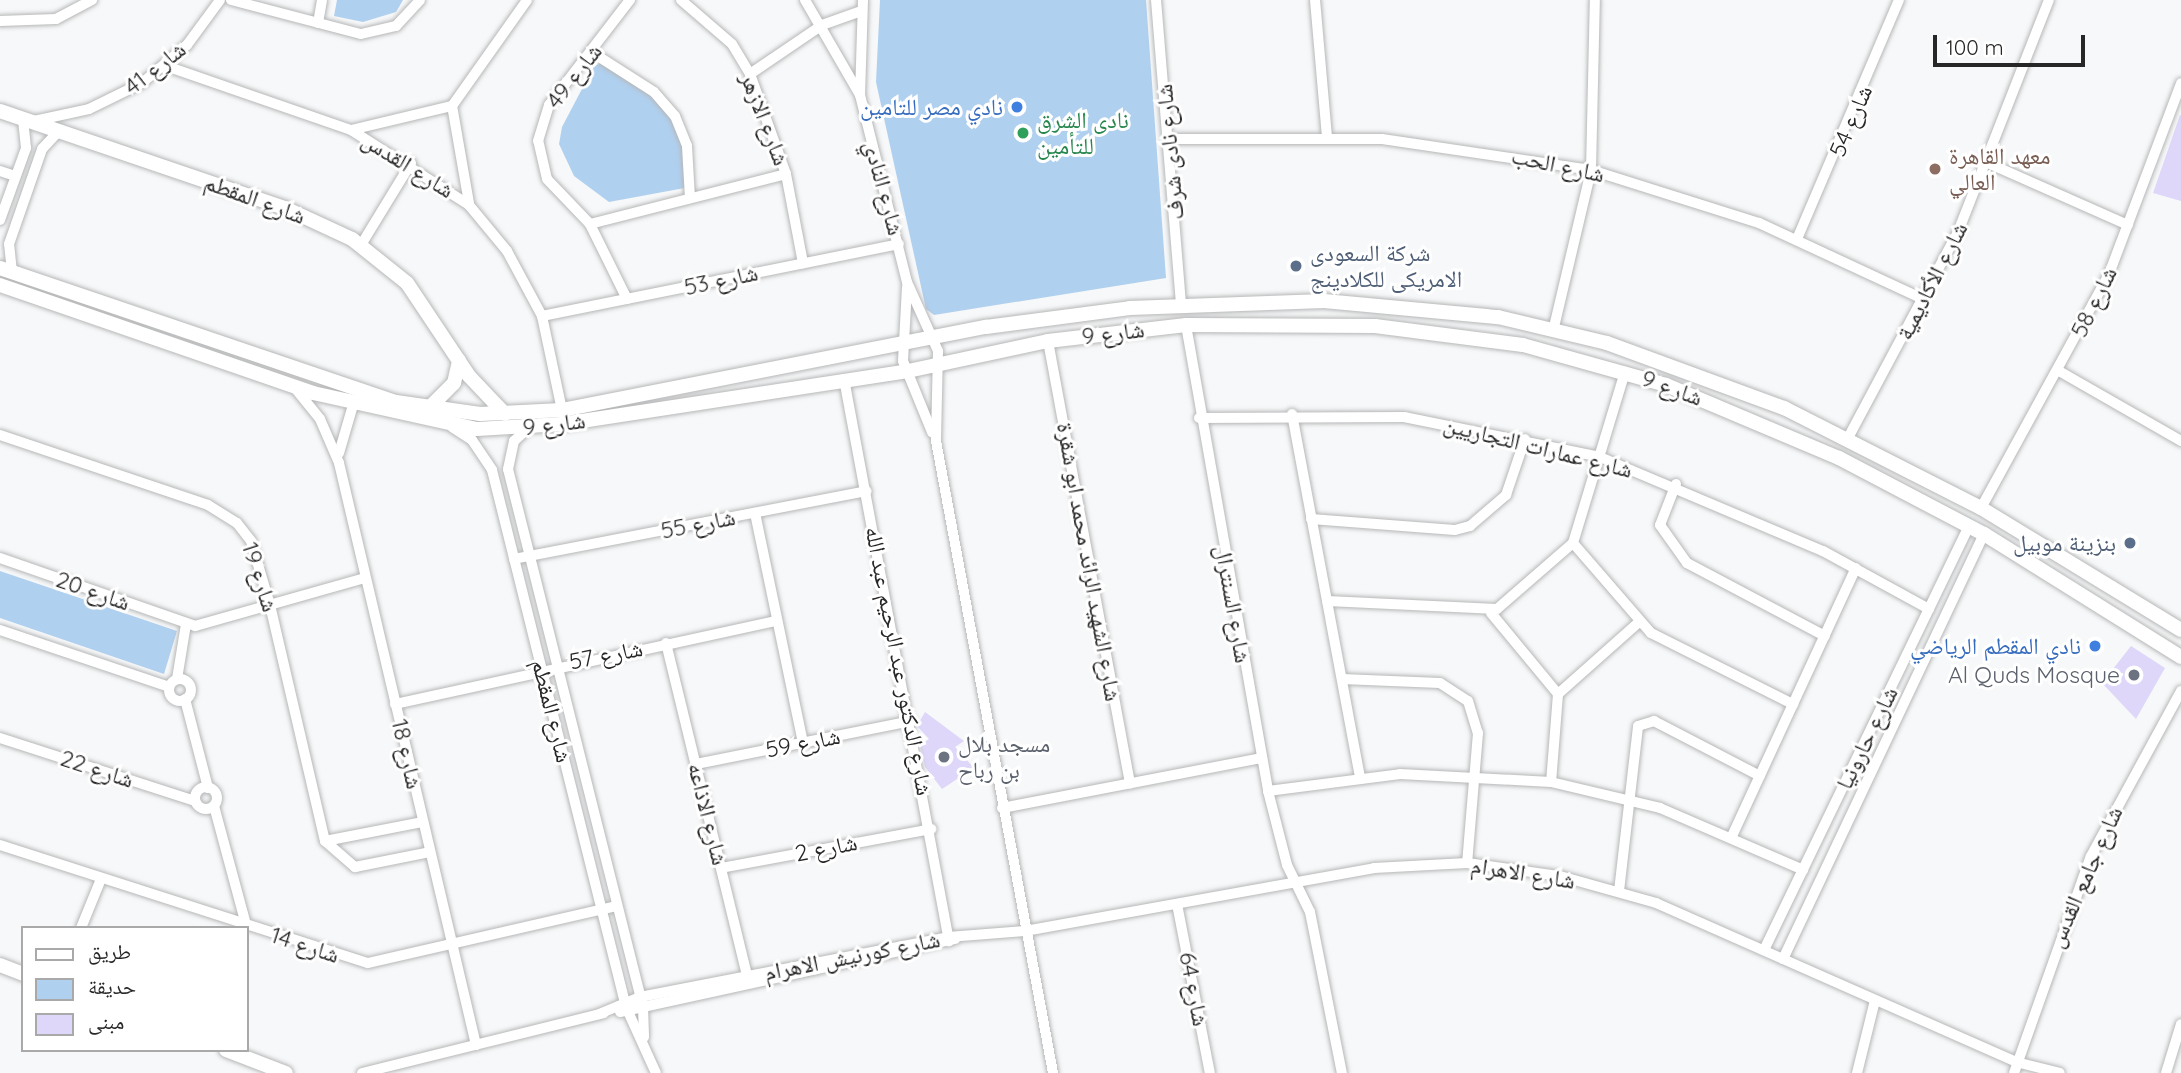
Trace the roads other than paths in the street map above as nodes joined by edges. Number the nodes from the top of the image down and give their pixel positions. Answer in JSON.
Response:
{"nodes":[{"id":1,"x":92,"y":0,"type":"edge"},
{"id":2,"x":220,"y":0,"type":"edge"},
{"id":3,"x":231,"y":0,"type":"edge"},
{"id":4,"x":322,"y":0,"type":"edge"},
{"id":5,"x":421,"y":0,"type":"edge"},
{"id":6,"x":527,"y":0,"type":"edge"},
{"id":7,"x":630,"y":0,"type":"edge"},
{"id":8,"x":681,"y":0,"type":"edge"},
{"id":9,"x":805,"y":0,"type":"edge"},
{"id":10,"x":1156,"y":0,"type":"edge"},
{"id":11,"x":1315,"y":0,"type":"edge"},
{"id":12,"x":1595,"y":0,"type":"edge"},
{"id":13,"x":1899,"y":0,"type":"edge"},
{"id":14,"x":2049,"y":0,"type":"edge"},
{"id":15,"x":862,"y":6,"type":"edge"},
{"id":16,"x":0,"y":21,"type":"edge"},
{"id":17,"x":318,"y":23,"type":"junction"},
{"id":18,"x":822,"y":26,"type":"junction"},
{"id":19,"x":593,"y":53,"type":"junction"},
{"id":20,"x":166,"y":66,"type":"junction"},
{"id":21,"x":750,"y":74,"type":"junction"},
{"id":22,"x":2181,"y":83,"type":"edge"},
{"id":23,"x":860,"y":95,"type":"junction"},
{"id":24,"x":452,"y":106,"type":"junction"},
{"id":25,"x":0,"y":111,"type":"edge"},
{"id":26,"x":27,"y":120,"type":"junction"},
{"id":27,"x":351,"y":130,"type":"junction"},
{"id":28,"x":59,"y":131,"type":"junction"},
{"id":29,"x":1327,"y":136,"type":"junction"},
{"id":30,"x":1169,"y":139,"type":"junction"},
{"id":31,"x":411,"y":163,"type":"junction"},
{"id":32,"x":1988,"y":163,"type":"junction"},
{"id":33,"x":1591,"y":170,"type":"junction"},
{"id":34,"x":0,"y":171,"type":"edge"},
{"id":35,"x":786,"y":174,"type":"junction"},
{"id":36,"x":15,"y":176,"type":"junction"},
{"id":37,"x":690,"y":198,"type":"junction"},
{"id":38,"x":469,"y":205,"type":"junction"},
{"id":39,"x":0,"y":220,"type":"edge"},
{"id":40,"x":590,"y":224,"type":"junction"},
{"id":41,"x":2128,"y":225,"type":"junction"},
{"id":42,"x":1797,"y":239,"type":"junction"},
{"id":43,"x":899,"y":244,"type":"junction"},
{"id":44,"x":361,"y":245,"type":"junction"},
{"id":45,"x":803,"y":263,"type":"junction"},
{"id":46,"x":6,"y":270,"type":"edge"},
{"id":47,"x":907,"y":282,"type":"junction"},
{"id":48,"x":2,"y":288,"type":"edge"},
{"id":49,"x":627,"y":299,"type":"junction"},
{"id":50,"x":1923,"y":299,"type":"junction"},
{"id":51,"x":1181,"y":304,"type":"junction"},
{"id":52,"x":542,"y":316,"type":"junction"},
{"id":53,"x":1033,"y":319,"type":"junction"},
{"id":54,"x":1186,"y":325,"type":"junction"},
{"id":55,"x":1554,"y":327,"type":"junction"},
{"id":56,"x":933,"y":338,"type":"junction"},
{"id":57,"x":1048,"y":341,"type":"junction"},
{"id":58,"x":904,"y":343,"type":"junction"},
{"id":59,"x":1026,"y":345,"type":"junction"},
{"id":60,"x":459,"y":361,"type":"junction"},
{"id":61,"x":937,"y":365,"type":"junction"},
{"id":62,"x":908,"y":371,"type":"junction"},
{"id":63,"x":2059,"y":371,"type":"junction"},
{"id":64,"x":1625,"y":372,"type":"junction"},
{"id":65,"x":845,"y":379,"type":"junction"},
{"id":66,"x":295,"y":388,"type":"junction"},
{"id":67,"x":353,"y":405,"type":"junction"},
{"id":68,"x":429,"y":408,"type":"junction"},
{"id":69,"x":562,"y":410,"type":"junction"},
{"id":70,"x":505,"y":414,"type":"junction"},
{"id":71,"x":1292,"y":414,"type":"junction"},
{"id":72,"x":1199,"y":418,"type":"junction"},
{"id":73,"x":452,"y":427,"type":"junction"},
{"id":74,"x":527,"y":429,"type":"junction"},
{"id":75,"x":0,"y":435,"type":"edge"},
{"id":76,"x":1848,"y":438,"type":"junction"},
{"id":77,"x":1525,"y":439,"type":"junction"},
{"id":78,"x":2181,"y":441,"type":"edge"},
{"id":79,"x":936,"y":442,"type":"junction"},
{"id":80,"x":1600,"y":457,"type":"junction"},
{"id":81,"x":339,"y":463,"type":"junction"},
{"id":82,"x":1676,"y":484,"type":"junction"},
{"id":83,"x":866,"y":491,"type":"junction"},
{"id":84,"x":1981,"y":508,"type":"junction"},
{"id":85,"x":755,"y":513,"type":"junction"},
{"id":86,"x":1311,"y":519,"type":"junction"},
{"id":87,"x":1969,"y":526,"type":"junction"},
{"id":88,"x":1984,"y":534,"type":"junction"},
{"id":89,"x":1573,"y":543,"type":"junction"},
{"id":90,"x":530,"y":556,"type":"junction"},
{"id":91,"x":0,"y":558,"type":"edge"},
{"id":92,"x":514,"y":559,"type":"junction"},
{"id":93,"x":1856,"y":568,"type":"junction"},
{"id":94,"x":365,"y":578,"type":"junction"},
{"id":95,"x":1327,"y":601,"type":"junction"},
{"id":96,"x":270,"y":605,"type":"junction"},
{"id":97,"x":1929,"y":609,"type":"junction"},
{"id":98,"x":1491,"y":612,"type":"junction"},
{"id":99,"x":777,"y":621,"type":"junction"},
{"id":100,"x":1639,"y":622,"type":"junction"},
{"id":101,"x":186,"y":624,"type":"junction"},
{"id":102,"x":0,"y":630,"type":"edge"},
{"id":103,"x":2181,"y":630,"type":"edge"},
{"id":104,"x":1825,"y":635,"type":"junction"},
{"id":105,"x":666,"y":643,"type":"junction"},
{"id":106,"x":2181,"y":657,"type":"edge"},
{"id":107,"x":557,"y":665,"type":"junction"},
{"id":108,"x":542,"y":669,"type":"junction"},
{"id":109,"x":1342,"y":679,"type":"junction"},
{"id":110,"x":173,"y":683,"type":"junction"},
{"id":111,"x":2181,"y":691,"type":"edge"},
{"id":112,"x":1558,"y":694,"type":"junction"},
{"id":113,"x":185,"y":699,"type":"junction"},
{"id":114,"x":395,"y":704,"type":"junction"},
{"id":115,"x":1793,"y":704,"type":"junction"},
{"id":116,"x":911,"y":722,"type":"junction"},
{"id":117,"x":0,"y":738,"type":"edge"},
{"id":118,"x":803,"y":743,"type":"junction"},
{"id":119,"x":1262,"y":758,"type":"junction"},
{"id":120,"x":696,"y":764,"type":"junction"},
{"id":121,"x":1474,"y":775,"type":"junction"},
{"id":122,"x":1760,"y":775,"type":"junction"},
{"id":123,"x":1360,"y":777,"type":"junction"},
{"id":124,"x":1551,"y":782,"type":"junction"},
{"id":125,"x":1130,"y":783,"type":"junction"},
{"id":126,"x":208,"y":788,"type":"junction"},
{"id":127,"x":1268,"y":790,"type":"junction"},
{"id":128,"x":1627,"y":799,"type":"junction"},
{"id":129,"x":195,"y":801,"type":"junction"},
{"id":130,"x":214,"y":806,"type":"junction"},
{"id":131,"x":1002,"y":808,"type":"junction"},
{"id":132,"x":423,"y":822,"type":"junction"},
{"id":133,"x":931,"y":829,"type":"junction"},
{"id":134,"x":1732,"y":836,"type":"junction"},
{"id":135,"x":325,"y":841,"type":"junction"},
{"id":136,"x":0,"y":845,"type":"edge"},
{"id":137,"x":430,"y":852,"type":"junction"},
{"id":138,"x":1467,"y":863,"type":"junction"},
{"id":139,"x":721,"y":868,"type":"junction"},
{"id":140,"x":1803,"y":870,"type":"junction"},
{"id":141,"x":101,"y":879,"type":"junction"},
{"id":142,"x":1296,"y":879,"type":"junction"},
{"id":143,"x":1619,"y":891,"type":"junction"},
{"id":144,"x":1177,"y":904,"type":"junction"},
{"id":145,"x":616,"y":906,"type":"junction"},
{"id":146,"x":602,"y":910,"type":"junction"},
{"id":147,"x":246,"y":925,"type":"junction"},
{"id":148,"x":82,"y":926,"type":"edge"},
{"id":149,"x":1025,"y":930,"type":"junction"},
{"id":150,"x":951,"y":940,"type":"junction"},
{"id":151,"x":453,"y":948,"type":"junction"},
{"id":152,"x":1765,"y":950,"type":"junction"},
{"id":153,"x":1783,"y":959,"type":"junction"},
{"id":154,"x":0,"y":965,"type":"edge"},
{"id":155,"x":21,"y":973,"type":"edge"},
{"id":156,"x":748,"y":981,"type":"junction"},
{"id":157,"x":1875,"y":1000,"type":"junction"},
{"id":158,"x":642,"y":1002,"type":"junction"},
{"id":159,"x":626,"y":1006,"type":"junction"},
{"id":160,"x":2181,"y":1024,"type":"edge"},
{"id":161,"x":644,"y":1039,"type":"junction"},
{"id":162,"x":476,"y":1045,"type":"junction"},
{"id":163,"x":231,"y":1052,"type":"edge"},
{"id":164,"x":2015,"y":1067,"type":"edge"},
{"id":165,"x":286,"y":1073,"type":"edge"},
{"id":166,"x":362,"y":1073,"type":"edge"},
{"id":167,"x":656,"y":1073,"type":"edge"},
{"id":168,"x":1053,"y":1073,"type":"edge"},
{"id":169,"x":1210,"y":1073,"type":"edge"},
{"id":170,"x":1342,"y":1073,"type":"edge"},
{"id":171,"x":1857,"y":1073,"type":"edge"},
{"id":172,"x":2060,"y":1073,"type":"edge"},
{"id":173,"x":2166,"y":1073,"type":"edge"}],
"edges":[{"from":1,"to":16,"type":"street"},
{"from":2,"to":20,"type":"street","name":"شارع 41"},
{"from":3,"to":17,"type":"street"},
{"from":4,"to":17,"type":"street"},
{"from":5,"to":17,"type":"street"},
{"from":6,"to":24,"type":"street"},
{"from":7,"to":19,"type":"street","name":"شارع 49"},
{"from":8,"to":21,"type":"street","name":"شارع الازهر"},
{"from":9,"to":18,"type":"street","name":"شارع النادي"},
{"from":10,"to":30,"type":"street","name":"شارع نادى شرف"},
{"from":11,"to":29,"type":"street"},
{"from":12,"to":33,"type":"street"},
{"from":13,"to":42,"type":"street","name":"شارع 54"},
{"from":14,"to":32,"type":"street","name":"شارع الأكاديمية"},
{"from":15,"to":18,"type":"street"},
{"from":15,"to":23,"type":"street","name":"شارع النادي"},
{"from":18,"to":21,"type":"street"},
{"from":18,"to":23,"type":"street","name":"شارع النادي"},
{"from":19,"to":37,"type":"street"},
{"from":19,"to":40,"type":"street","name":"شارع 49"},
{"from":20,"to":26,"type":"street","name":"شارع 41"},
{"from":20,"to":27,"type":"street","name":"شارع القدس"},
{"from":21,"to":35,"type":"street","name":"شارع الازهر"},
{"from":22,"to":41,"type":"street","name":"شارع 58"},
{"from":23,"to":43,"type":"street","name":"شارع النادي"},
{"from":24,"to":27,"type":"street"},
{"from":24,"to":38,"type":"street"},
{"from":25,"to":26,"type":"main road","name":"شارع المقطم"},
{"from":26,"to":28,"type":"main road","name":"شارع المقطم"},
{"from":26,"to":36,"type":"street"},
{"from":27,"to":31,"type":"street","name":"شارع القدس"},
{"from":28,"to":44,"type":"main road","name":"شارع المقطم"},
{"from":28,"to":46,"type":"street"},
{"from":29,"to":30,"type":"street","name":"شارع الحب"},
{"from":29,"to":33,"type":"street","name":"شارع الحب"},
{"from":30,"to":51,"type":"street","name":"شارع نادى شرف"},
{"from":31,"to":38,"type":"street","name":"شارع القدس"},
{"from":31,"to":44,"type":"street"},
{"from":32,"to":41,"type":"street"},
{"from":32,"to":50,"type":"street","name":"شارع الأكاديمية"},
{"from":33,"to":42,"type":"street","name":"شارع الحب"},
{"from":33,"to":55,"type":"street"},
{"from":34,"to":36,"type":"street"},
{"from":35,"to":37,"type":"street"},
{"from":35,"to":45,"type":"street","name":"شارع الازهر"},
{"from":36,"to":39,"type":"street"},
{"from":37,"to":40,"type":"street"},
{"from":38,"to":52,"type":"street","name":"شارع القدس"},
{"from":40,"to":49,"type":"street","name":"شارع 49"},
{"from":41,"to":63,"type":"street","name":"شارع 58"},
{"from":42,"to":50,"type":"street","name":"شارع الحب"},
{"from":43,"to":45,"type":"street","name":"شارع 53"},
{"from":43,"to":47,"type":"street","name":"شارع النادي"},
{"from":44,"to":60,"type":"main road","name":"شارع المقطم"},
{"from":45,"to":49,"type":"street","name":"شارع 53"},
{"from":46,"to":68,"type":"main road","name":"شارع 9"},
{"from":47,"to":56,"type":"street","name":"شارع النادي"},
{"from":47,"to":58,"type":"street","name":"شارع النادي"},
{"from":48,"to":66,"type":"main road","name":"شارع 9"},
{"from":49,"to":52,"type":"street","name":"شارع 53"},
{"from":50,"to":76,"type":"street","name":"شارع الأكاديمية"},
{"from":51,"to":53,"type":"main road","name":"شارع 9"},
{"from":51,"to":55,"type":"main road","name":"شارع 9"},
{"from":52,"to":69,"type":"street","name":"شارع القدس"},
{"from":53,"to":56,"type":"main road","name":"شارع 9"},
{"from":53,"to":59,"type":"main road"},
{"from":54,"to":57,"type":"main road","name":"شارع 9"},
{"from":54,"to":64,"type":"main road","name":"شارع 9"},
{"from":54,"to":72,"type":"street","name":"شارع السنترال"},
{"from":55,"to":76,"type":"main road","name":"شارع 9"},
{"from":56,"to":58,"type":"main road","name":"شارع 9"},
{"from":56,"to":61,"type":"street","name":"شارع النادي"},
{"from":57,"to":59,"type":"main road","name":"شارع 9"},
{"from":57,"to":125,"type":"street","name":"شارع الشهيد الرائد محمد ابو شقرة"},
{"from":58,"to":62,"type":"street","name":"شارع النادي"},
{"from":58,"to":69,"type":"main road","name":"شارع 9"},
{"from":59,"to":61,"type":"main road","name":"شارع 9"},
{"from":60,"to":68,"type":"main road"},
{"from":60,"to":70,"type":"main road","name":"شارع المقطم"},
{"from":61,"to":62,"type":"main road","name":"شارع 9"},
{"from":61,"to":79,"type":"street","name":"شارع النادي"},
{"from":62,"to":65,"type":"main road","name":"شارع 9"},
{"from":62,"to":79,"type":"street","name":"شارع النادي"},
{"from":63,"to":78,"type":"street"},
{"from":63,"to":84,"type":"street","name":"شارع 58"},
{"from":64,"to":80,"type":"street"},
{"from":64,"to":87,"type":"main road","name":"شارع 9"},
{"from":65,"to":74,"type":"main road","name":"شارع 9"},
{"from":65,"to":83,"type":"street","name":"شارع الدكتور عبد الرحيم عبد الله"},
{"from":66,"to":67,"type":"main road","name":"شارع 9"},
{"from":66,"to":81,"type":"street","name":"شارع 18"},
{"from":67,"to":73,"type":"main road","name":"شارع 9"},
{"from":67,"to":81,"type":"street","name":"شارع 18"},
{"from":68,"to":70,"type":"main road","name":"شارع 9"},
{"from":69,"to":70,"type":"main road","name":"شارع 9"},
{"from":71,"to":72,"type":"street","name":"شارع عمارات التجاريين"},
{"from":71,"to":77,"type":"street","name":"شارع عمارات التجاريين"},
{"from":71,"to":86,"type":"street"},
{"from":72,"to":119,"type":"street","name":"شارع السنترال"},
{"from":73,"to":74,"type":"main road","name":"شارع 9"},
{"from":73,"to":92,"type":"street","name":"شارع المقطم"},
{"from":74,"to":90,"type":"street","name":"شارع المقطم"},
{"from":75,"to":96,"type":"street","name":"شارع 19"},
{"from":76,"to":84,"type":"main road","name":"شارع 9"},
{"from":77,"to":80,"type":"street","name":"شارع عمارات التجاريين"},
{"from":77,"to":86,"type":"street"},
{"from":79,"to":131,"type":"street"},
{"from":80,"to":82,"type":"street","name":"شارع عمارات التجاريين"},
{"from":80,"to":89,"type":"street"},
{"from":81,"to":94,"type":"street","name":"شارع 18"},
{"from":82,"to":93,"type":"street","name":"شارع عمارات التجاريين"},
{"from":82,"to":104,"type":"street"},
{"from":83,"to":85,"type":"street","name":"شارع 55"},
{"from":83,"to":116,"type":"street","name":"شارع الدكتور عبد الرحيم عبد الله"},
{"from":84,"to":103,"type":"main road","name":"شارع 9"},
{"from":85,"to":90,"type":"street","name":"شارع 55"},
{"from":85,"to":99,"type":"street"},
{"from":86,"to":95,"type":"street"},
{"from":87,"to":88,"type":"main road","name":"شارع 9"},
{"from":87,"to":97,"type":"street","name":"شارع حارونيا"},
{"from":88,"to":106,"type":"main road","name":"شارع 9"},
{"from":88,"to":153,"type":"street","name":"شارع حارونيا"},
{"from":89,"to":98,"type":"street"},
{"from":89,"to":100,"type":"street"},
{"from":90,"to":92,"type":"street","name":"شارع 55"},
{"from":90,"to":107,"type":"street","name":"شارع المقطم"},
{"from":91,"to":101,"type":"street","name":"شارع 20"},
{"from":92,"to":108,"type":"street","name":"شارع المقطم"},
{"from":93,"to":97,"type":"street","name":"شارع عمارات التجاريين"},
{"from":93,"to":104,"type":"street"},
{"from":94,"to":96,"type":"street"},
{"from":94,"to":114,"type":"street","name":"شارع 18"},
{"from":95,"to":98,"type":"street"},
{"from":95,"to":109,"type":"street"},
{"from":96,"to":101,"type":"street"},
{"from":96,"to":135,"type":"street","name":"شارع 19"},
{"from":97,"to":140,"type":"street","name":"شارع حارونيا"},
{"from":98,"to":112,"type":"street"},
{"from":99,"to":105,"type":"street","name":"شارع 57"},
{"from":99,"to":118,"type":"street"},
{"from":100,"to":112,"type":"street"},
{"from":100,"to":115,"type":"street"},
{"from":101,"to":110,"type":"street"},
{"from":102,"to":110,"type":"street"},
{"from":104,"to":115,"type":"street"},
{"from":105,"to":107,"type":"street","name":"شارع 57"},
{"from":105,"to":120,"type":"street","name":"شارع الاذاعه"},
{"from":107,"to":108,"type":"street","name":"شارع 57"},
{"from":107,"to":145,"type":"street","name":"شارع المقطم"},
{"from":108,"to":114,"type":"street","name":"شارع 57"},
{"from":108,"to":146,"type":"street","name":"شارع المقطم"},
{"from":109,"to":121,"type":"street"},
{"from":109,"to":123,"type":"street"},
{"from":110,"to":113,"type":"street"},
{"from":110,"to":113,"type":"street"},
{"from":111,"to":164,"type":"street","name":"شارع جامع القدس"},
{"from":112,"to":124,"type":"street"},
{"from":113,"to":126,"type":"street"},
{"from":114,"to":132,"type":"street","name":"شارع 18"},
{"from":115,"to":122,"type":"street"},
{"from":116,"to":118,"type":"street","name":"شارع 59"},
{"from":116,"to":133,"type":"street","name":"شارع الدكتور عبد الرحيم عبد الله"},
{"from":117,"to":129,"type":"street","name":"شارع 22"},
{"from":118,"to":120,"type":"street","name":"شارع 59"},
{"from":119,"to":125,"type":"street"},
{"from":119,"to":127,"type":"street","name":"شارع السنترال"},
{"from":120,"to":139,"type":"street","name":"شارع الاذاعه"},
{"from":121,"to":123,"type":"street"},
{"from":121,"to":124,"type":"street"},
{"from":121,"to":138,"type":"street"},
{"from":122,"to":128,"type":"street"},
{"from":122,"to":134,"type":"street"},
{"from":123,"to":127,"type":"street"},
{"from":124,"to":128,"type":"street"},
{"from":125,"to":131,"type":"street"},
{"from":126,"to":129,"type":"street"},
{"from":126,"to":130,"type":"street"},
{"from":127,"to":142,"type":"street","name":"شارع السنترال"},
{"from":128,"to":134,"type":"street"},
{"from":128,"to":143,"type":"street"},
{"from":129,"to":130,"type":"street"},
{"from":130,"to":147,"type":"street"},
{"from":131,"to":149,"type":"street"},
{"from":132,"to":135,"type":"street"},
{"from":132,"to":137,"type":"street","name":"شارع 18"},
{"from":133,"to":139,"type":"street","name":"شارع 2"},
{"from":133,"to":150,"type":"street","name":"شارع الدكتور عبد الرحيم عبد الله"},
{"from":134,"to":140,"type":"street"},
{"from":135,"to":137,"type":"street"},
{"from":136,"to":141,"type":"street","name":"شارع 14"},
{"from":137,"to":151,"type":"street","name":"شارع 18"},
{"from":138,"to":142,"type":"street","name":"شارع الاهرام"},
{"from":138,"to":143,"type":"street","name":"شارع الاهرام"},
{"from":139,"to":156,"type":"street","name":"شارع الاذاعه"},
{"from":140,"to":152,"type":"street","name":"شارع حارونيا"},
{"from":141,"to":147,"type":"street","name":"شارع 14"},
{"from":141,"to":148,"type":"street"},
{"from":142,"to":144,"type":"street","name":"شارع الاهرام"},
{"from":142,"to":170,"type":"street","name":"شارع السنترال"},
{"from":143,"to":152,"type":"street","name":"شارع الاهرام"},
{"from":144,"to":149,"type":"street","name":"شارع الاهرام"},
{"from":144,"to":169,"type":"street","name":"شارع 64"},
{"from":145,"to":146,"type":"street","name":"شارع 14"},
{"from":145,"to":158,"type":"street","name":"شارع المقطم"},
{"from":146,"to":151,"type":"street","name":"شارع 14"},
{"from":146,"to":159,"type":"street","name":"شارع المقطم"},
{"from":147,"to":151,"type":"street","name":"شارع 14"},
{"from":149,"to":150,"type":"street","name":"شارع الاهرام"},
{"from":149,"to":168,"type":"street"},
{"from":150,"to":156,"type":"street","name":"شارع كورنيش الاهرام"},
{"from":151,"to":162,"type":"street","name":"شارع 18"},
{"from":152,"to":153,"type":"street","name":"شارع الاهرام"},
{"from":153,"to":157,"type":"street","name":"شارع الاهرام"},
{"from":154,"to":155,"type":"main road"},
{"from":156,"to":158,"type":"street","name":"شارع كورنيش الاهرام"},
{"from":157,"to":164,"type":"street","name":"شارع الاهرام"},
{"from":157,"to":171,"type":"street"},
{"from":158,"to":159,"type":"street","name":"شارع كورنيش الاهرام"},
{"from":158,"to":161,"type":"street"},
{"from":159,"to":161,"type":"street"},
{"from":159,"to":162,"type":"street","name":"شارع كورنيش الاهرام"},
{"from":160,"to":173,"type":"street"},
{"from":161,"to":167,"type":"street"},
{"from":162,"to":166,"type":"street","name":"شارع كورنيش الاهرام"},
{"from":163,"to":165,"type":"main road"},
{"from":164,"to":172,"type":"street","name":"شارع الاهرام"}]}
